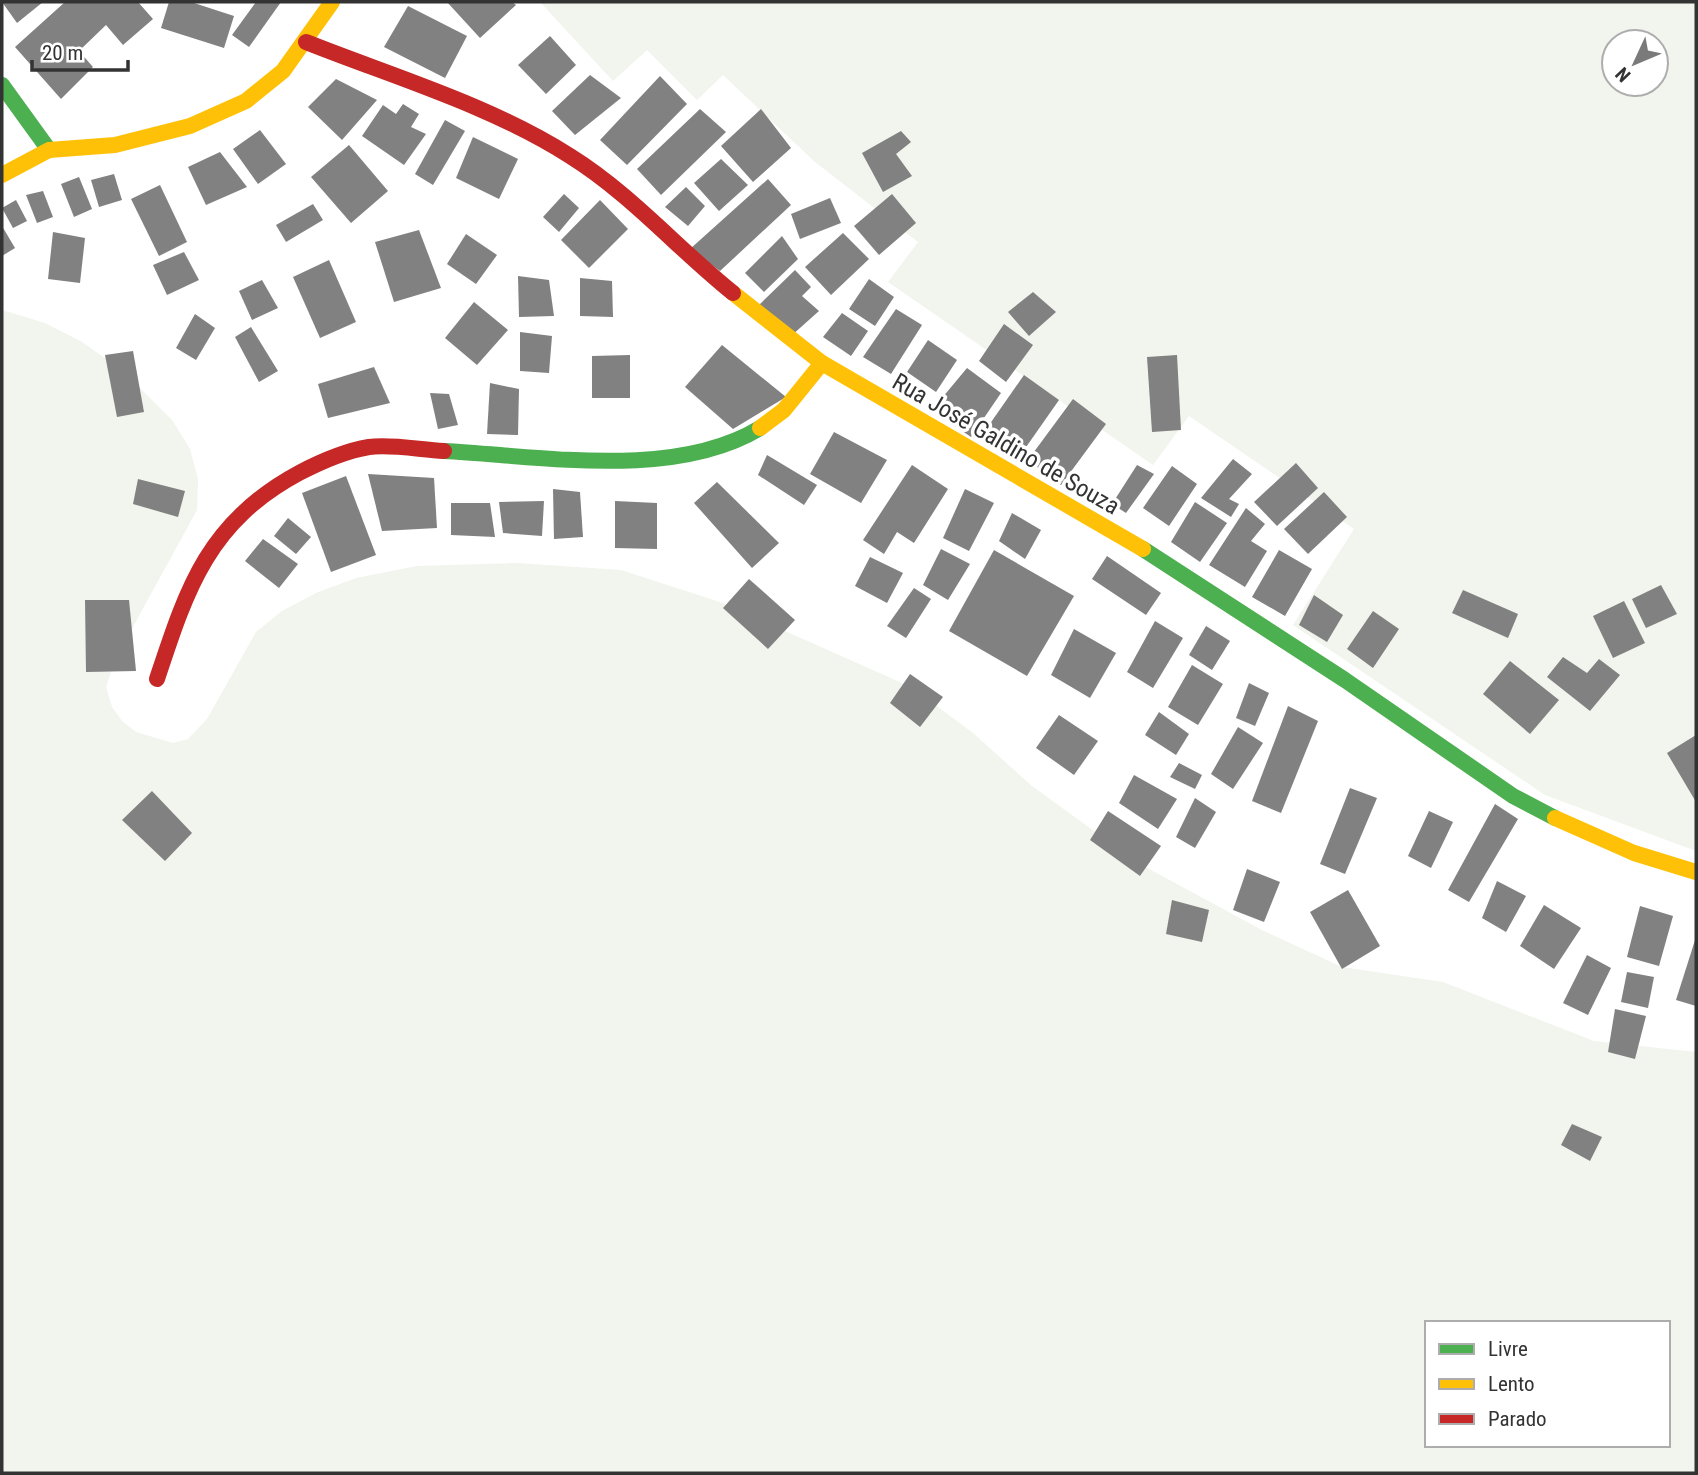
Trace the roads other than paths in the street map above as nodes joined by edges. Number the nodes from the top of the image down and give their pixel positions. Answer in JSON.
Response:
{"nodes":[{"id":1,"x":332,"y":2,"type":"edge"},
{"id":2,"x":306,"y":42,"type":"junction"},
{"id":3,"x":2,"y":85,"type":"edge"},
{"id":4,"x":49,"y":150,"type":"junction"},
{"id":5,"x":2,"y":175,"type":"edge"},
{"id":6,"x":822,"y":363,"type":"junction"},
{"id":7,"x":157,"y":679,"type":"dead end"},
{"id":8,"x":1696,"y":872,"type":"edge"}],
"edges":[{"from":1,"to":2,"type":"street"},
{"from":2,"to":4,"type":"street"},
{"from":2,"to":6,"type":"street","name":"Rua José Galdino de Souza"},
{"from":3,"to":4,"type":"street"},
{"from":4,"to":5,"type":"street"},
{"from":6,"to":7,"type":"street"},
{"from":6,"to":8,"type":"street","name":"Rua José Galdino de Souza"}]}
